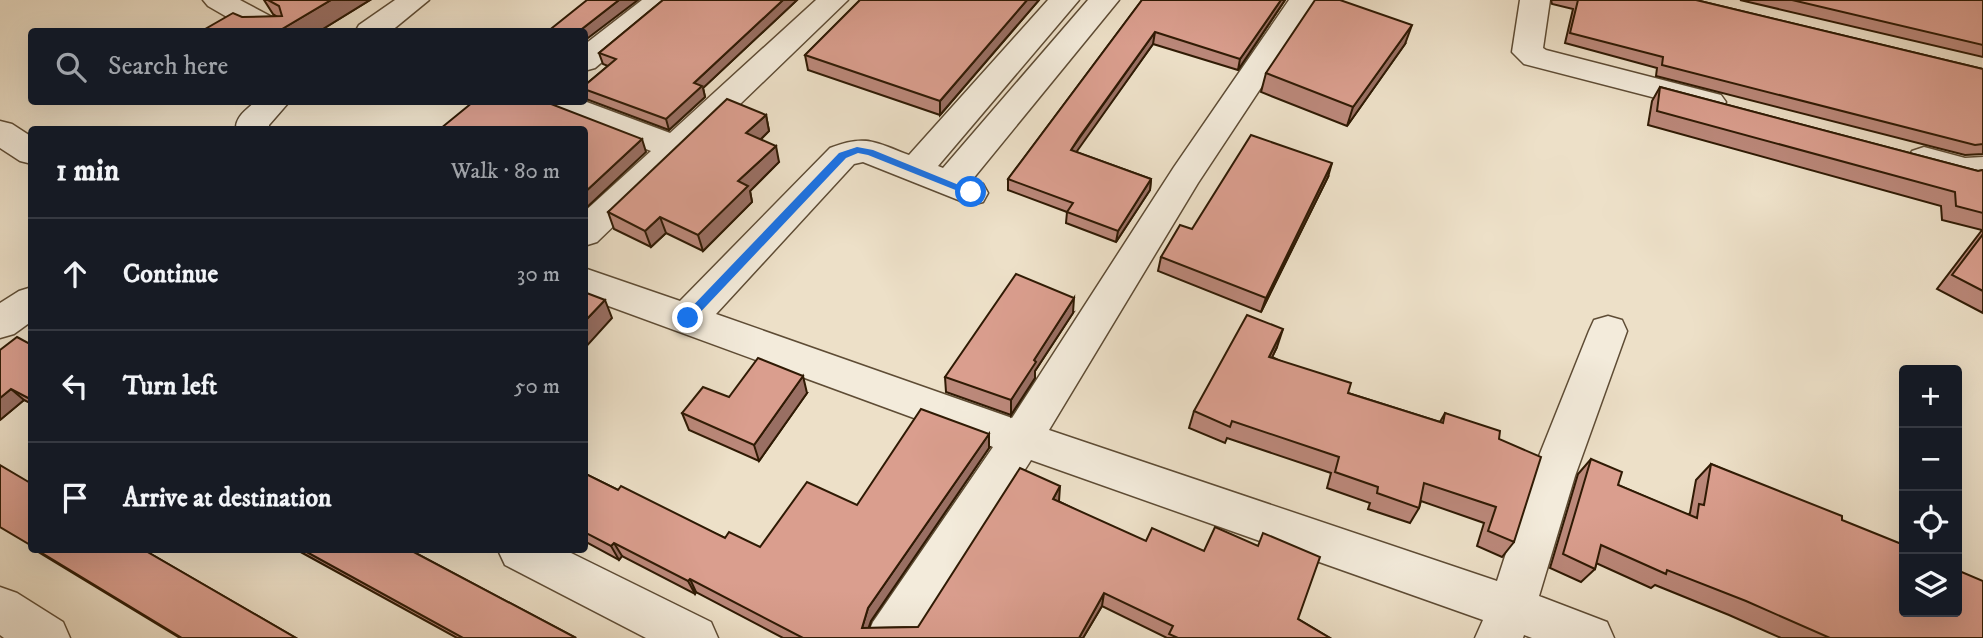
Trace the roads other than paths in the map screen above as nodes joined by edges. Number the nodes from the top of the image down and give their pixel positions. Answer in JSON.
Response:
{"nodes":[{"id":1,"x":218,"y":0,"type":"edge"},
{"id":2,"x":414,"y":0,"type":"edge"},
{"id":3,"x":660,"y":0,"type":"edge"},
{"id":4,"x":833,"y":0,"type":"edge"},
{"id":5,"x":1064,"y":0,"type":"edge"},
{"id":6,"x":1104,"y":0,"type":"edge"},
{"id":7,"x":1535,"y":0,"type":"edge"},
{"id":8,"x":1302,"y":4,"type":"dead end"},
{"id":9,"x":269,"y":28,"type":"edge"},
{"id":10,"x":376,"y":28,"type":"edge"},
{"id":11,"x":588,"y":58,"type":"edge"},
{"id":12,"x":270,"y":105,"type":"edge"},
{"id":13,"x":564,"y":105,"type":"edge"},
{"id":14,"x":1737,"y":110,"type":"edge"},
{"id":15,"x":252,"y":126,"type":"edge"},
{"id":16,"x":0,"y":132,"type":"edge"},
{"id":17,"x":674,"y":147,"type":"junction"},
{"id":18,"x":28,"y":150,"type":"edge"},
{"id":19,"x":1898,"y":152,"type":"edge"},
{"id":20,"x":916,"y":169,"type":"junction"},
{"id":21,"x":1983,"y":169,"type":"edge"},
{"id":22,"x":588,"y":229,"type":"edge"},
{"id":23,"x":588,"y":283,"type":"edge"},
{"id":24,"x":28,"y":304,"type":"edge"},
{"id":25,"x":688,"y":318,"type":"junction"},
{"id":26,"x":0,"y":323,"type":"edge"},
{"id":27,"x":1608,"y":331,"type":"dead end"},
{"id":28,"x":1022,"y":439,"type":"junction"},
{"id":29,"x":527,"y":553,"type":"edge"},
{"id":30,"x":0,"y":609,"type":"edge"},
{"id":31,"x":1505,"y":623,"type":"edge"},
{"id":32,"x":46,"y":638,"type":"edge"},
{"id":33,"x":694,"y":638,"type":"edge"},
{"id":34,"x":890,"y":638,"type":"edge"},
{"id":35,"x":1590,"y":638,"type":"edge"}],
"edges":[{"from":1,"to":9,"type":"street"},
{"from":2,"to":10,"type":"street"},
{"from":3,"to":11,"type":"street"},
{"from":4,"to":17,"type":"street"},
{"from":5,"to":20,"type":"street"},
{"from":6,"to":20,"type":"street"},
{"from":7,"to":14,"type":"street"},
{"from":8,"to":28,"type":"street"},
{"from":12,"to":15,"type":"street"},
{"from":13,"to":17,"type":"street"},
{"from":16,"to":18,"type":"street"},
{"from":17,"to":22,"type":"street"},
{"from":19,"to":21,"type":"street"},
{"from":20,"to":25,"type":"street"},
{"from":23,"to":25,"type":"street"},
{"from":24,"to":26,"type":"street"},
{"from":25,"to":28,"type":"street"},
{"from":27,"to":31,"type":"street"},
{"from":28,"to":31,"type":"street"},
{"from":28,"to":34,"type":"street"},
{"from":29,"to":33,"type":"street"},
{"from":30,"to":32,"type":"street"},
{"from":31,"to":35,"type":"street"}]}
